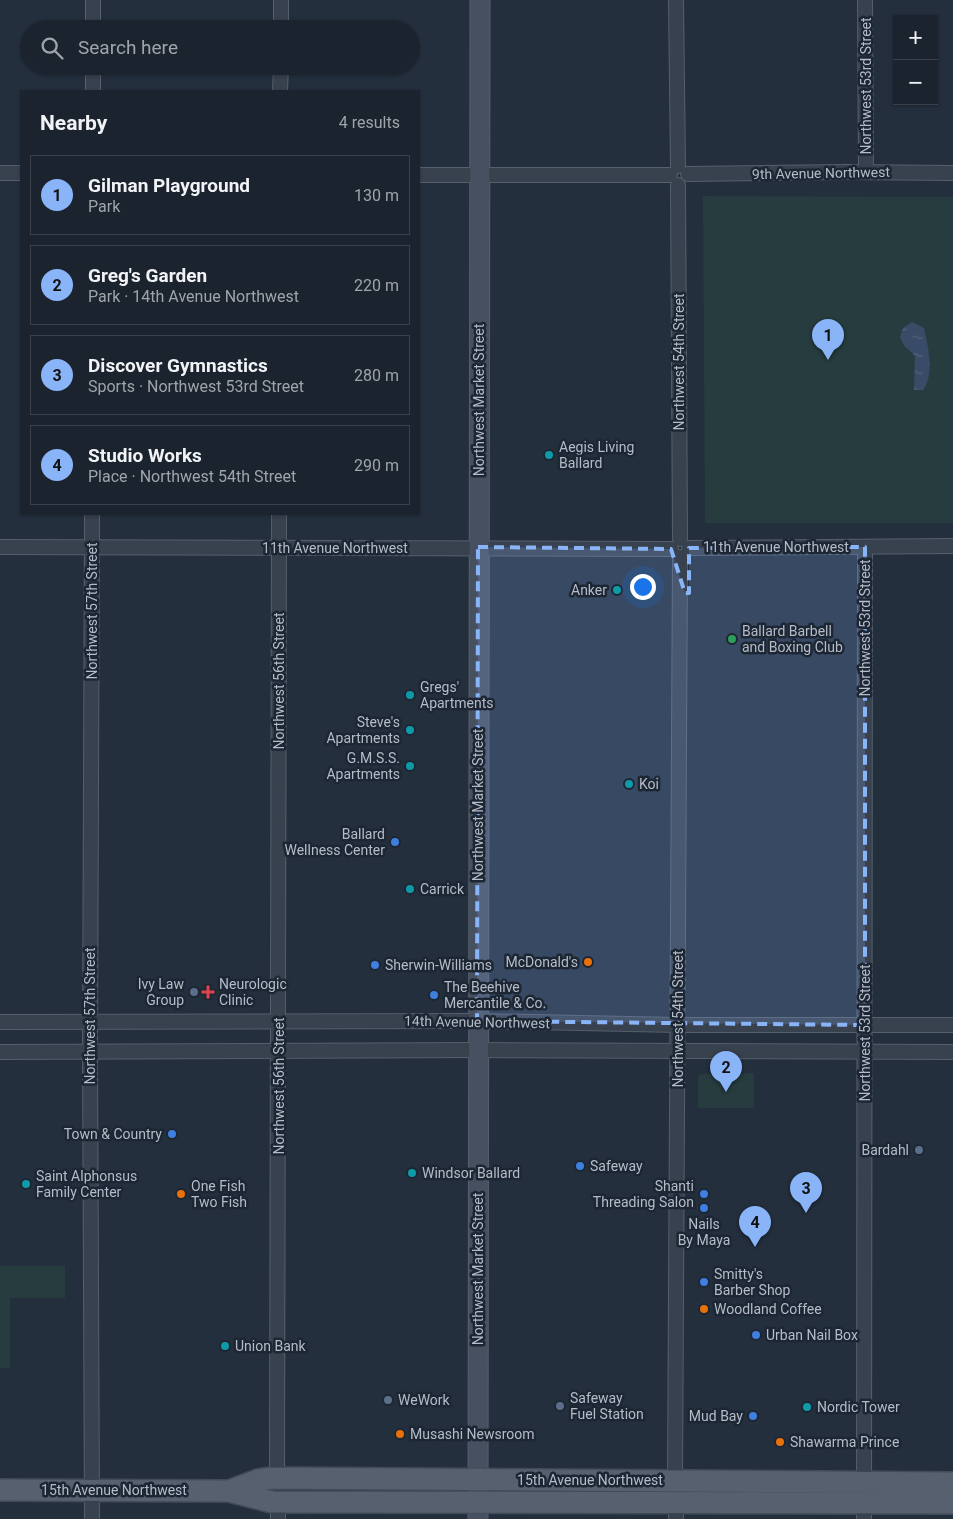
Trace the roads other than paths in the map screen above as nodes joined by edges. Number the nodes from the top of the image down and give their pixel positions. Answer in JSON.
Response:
{"nodes":[{"id":1,"x":93,"y":0,"type":"edge"},
{"id":2,"x":281,"y":0,"type":"edge"},
{"id":3,"x":480,"y":0,"type":"edge"},
{"id":4,"x":676,"y":0,"type":"edge"},
{"id":5,"x":865,"y":0,"type":"edge"},
{"id":6,"x":93,"y":20,"type":"edge"},
{"id":7,"x":281,"y":20,"type":"edge"},
{"id":8,"x":93,"y":75,"type":"edge"},
{"id":9,"x":280,"y":75,"type":"edge"},
{"id":10,"x":93,"y":90,"type":"edge"},
{"id":11,"x":280,"y":90,"type":"edge"},
{"id":12,"x":866,"y":172,"type":"junction"},
{"id":13,"x":0,"y":173,"type":"edge"},
{"id":14,"x":20,"y":173,"type":"edge"},
{"id":15,"x":953,"y":173,"type":"edge"},
{"id":16,"x":420,"y":175,"type":"edge"},
{"id":17,"x":479,"y":175,"type":"junction"},
{"id":18,"x":678,"y":175,"type":"junction"},
{"id":19,"x":92,"y":515,"type":"edge"},
{"id":20,"x":279,"y":515,"type":"edge"},
{"id":21,"x":953,"y":546,"type":"edge"},
{"id":22,"x":0,"y":547,"type":"edge"},
{"id":23,"x":478,"y":547,"type":"junction"},
{"id":24,"x":866,"y":547,"type":"junction"},
{"id":25,"x":92,"y":548,"type":"junction"},
{"id":26,"x":279,"y":548,"type":"junction"},
{"id":27,"x":680,"y":548,"type":"junction"},
{"id":28,"x":279,"y":1021,"type":"junction"},
{"id":29,"x":478,"y":1021,"type":"junction"},
{"id":30,"x":0,"y":1022,"type":"edge"},
{"id":31,"x":90,"y":1022,"type":"junction"},
{"id":32,"x":678,"y":1025,"type":"junction"},
{"id":33,"x":865,"y":1025,"type":"junction"},
{"id":34,"x":953,"y":1025,"type":"edge"},
{"id":35,"x":478,"y":1050,"type":"junction"},
{"id":36,"x":90,"y":1051,"type":"junction"},
{"id":37,"x":279,"y":1051,"type":"junction"},
{"id":38,"x":0,"y":1052,"type":"edge"},
{"id":39,"x":678,"y":1052,"type":"junction"},
{"id":40,"x":953,"y":1052,"type":"edge"},
{"id":41,"x":866,"y":1053,"type":"junction"},
{"id":42,"x":277,"y":1478,"type":"junction"},
{"id":43,"x":478,"y":1479,"type":"junction"},
{"id":44,"x":675,"y":1481,"type":"junction"},
{"id":45,"x":864,"y":1482,"type":"junction"},
{"id":46,"x":953,"y":1483,"type":"edge"},
{"id":47,"x":0,"y":1490,"type":"edge"},
{"id":48,"x":92,"y":1490,"type":"junction"},
{"id":49,"x":229,"y":1491,"type":"junction"},
{"id":50,"x":953,"y":1503,"type":"edge"},
{"id":51,"x":278,"y":1511,"type":"edge"},
{"id":52,"x":478,"y":1511,"type":"edge"},
{"id":53,"x":676,"y":1511,"type":"edge"},
{"id":54,"x":864,"y":1511,"type":"edge"},
{"id":55,"x":92,"y":1519,"type":"edge"}],
"edges":[{"from":1,"to":6,"type":"street"},
{"from":2,"to":7,"type":"street"},
{"from":3,"to":17,"type":"main road","name":"Northwest Market Street"},
{"from":4,"to":18,"type":"street","name":"Northwest 54th Street"},
{"from":5,"to":12,"type":"street","name":"Northwest 53rd Street"},
{"from":8,"to":10,"type":"street"},
{"from":9,"to":11,"type":"street"},
{"from":12,"to":15,"type":"street","name":"9th Avenue Northwest"},
{"from":12,"to":18,"type":"street","name":"9th Avenue Northwest"},
{"from":13,"to":14,"type":"street"},
{"from":16,"to":17,"type":"street","name":"9th Avenue Northwest"},
{"from":17,"to":18,"type":"street","name":"9th Avenue Northwest"},
{"from":17,"to":23,"type":"main road","name":"Northwest Market Street"},
{"from":18,"to":27,"type":"street","name":"Northwest 54th Street"},
{"from":19,"to":25,"type":"street","name":"Northwest 57th Street"},
{"from":20,"to":26,"type":"street","name":"Northwest 56th Street"},
{"from":21,"to":24,"type":"street","name":"11th Avenue Northwest"},
{"from":22,"to":25,"type":"street","name":"11th Avenue Northwest"},
{"from":23,"to":26,"type":"street","name":"11th Avenue Northwest"},
{"from":23,"to":27,"type":"street","name":"11th Avenue Northwest"},
{"from":23,"to":29,"type":"main road","name":"Northwest Market Street"},
{"from":24,"to":27,"type":"street","name":"11th Avenue Northwest"},
{"from":24,"to":33,"type":"street","name":"Northwest 53rd Street"},
{"from":25,"to":26,"type":"street","name":"11th Avenue Northwest"},
{"from":25,"to":31,"type":"street","name":"Northwest 57th Street"},
{"from":26,"to":28,"type":"street","name":"Northwest 56th Street"},
{"from":27,"to":32,"type":"street","name":"Northwest 54th Street"},
{"from":28,"to":29,"type":"street","name":"14th Avenue Northwest"},
{"from":28,"to":31,"type":"street","name":"14th Avenue Northwest"},
{"from":28,"to":37,"type":"street","name":"Northwest 56th Street"},
{"from":29,"to":32,"type":"street","name":"14th Avenue Northwest"},
{"from":29,"to":35,"type":"main road","name":"Northwest Market Street"},
{"from":30,"to":31,"type":"street","name":"14th Avenue Northwest"},
{"from":31,"to":36,"type":"street","name":"Northwest 57th Street"},
{"from":32,"to":33,"type":"street","name":"14th Avenue Northwest"},
{"from":32,"to":39,"type":"street","name":"Northwest 54th Street"},
{"from":33,"to":34,"type":"street","name":"14th Avenue Northwest"},
{"from":33,"to":41,"type":"street","name":"Northwest 53rd Street"},
{"from":35,"to":37,"type":"street","name":"14th Avenue Northwest"},
{"from":35,"to":39,"type":"street","name":"14th Avenue Northwest"},
{"from":35,"to":43,"type":"main road","name":"Northwest Market Street"},
{"from":36,"to":37,"type":"street","name":"14th Avenue Northwest"},
{"from":36,"to":38,"type":"street","name":"14th Avenue Northwest"},
{"from":36,"to":48,"type":"street","name":"Northwest 57th Street"},
{"from":37,"to":42,"type":"street","name":"Northwest 56th Street"},
{"from":39,"to":41,"type":"street","name":"14th Avenue Northwest"},
{"from":39,"to":44,"type":"street","name":"Northwest 54th Street"},
{"from":40,"to":41,"type":"street","name":"14th Avenue Northwest"},
{"from":41,"to":45,"type":"street","name":"Northwest 53rd Street"},
{"from":42,"to":43,"type":"main road","name":"15th Avenue Northwest"},
{"from":42,"to":49,"type":"main road","name":"15th Avenue Northwest"},
{"from":43,"to":44,"type":"main road","name":"15th Avenue Northwest"},
{"from":43,"to":52,"type":"main road","name":"Northwest Market Street"},
{"from":44,"to":45,"type":"main road","name":"15th Avenue Northwest"},
{"from":45,"to":46,"type":"main road","name":"15th Avenue Northwest"},
{"from":45,"to":54,"type":"street","name":"Northwest 53rd Street"},
{"from":47,"to":48,"type":"main road","name":"15th Avenue Northwest"},
{"from":48,"to":49,"type":"main road","name":"15th Avenue Northwest"},
{"from":48,"to":55,"type":"street","name":"Northwest 57th Street"},
{"from":49,"to":51,"type":"main road","name":"15th Avenue Northwest"},
{"from":50,"to":54,"type":"main road","name":"15th Avenue Northwest"},
{"from":51,"to":52,"type":"main road","name":"15th Avenue Northwest"},
{"from":52,"to":53,"type":"main road","name":"15th Avenue Northwest"},
{"from":53,"to":54,"type":"main road","name":"15th Avenue Northwest"}]}
